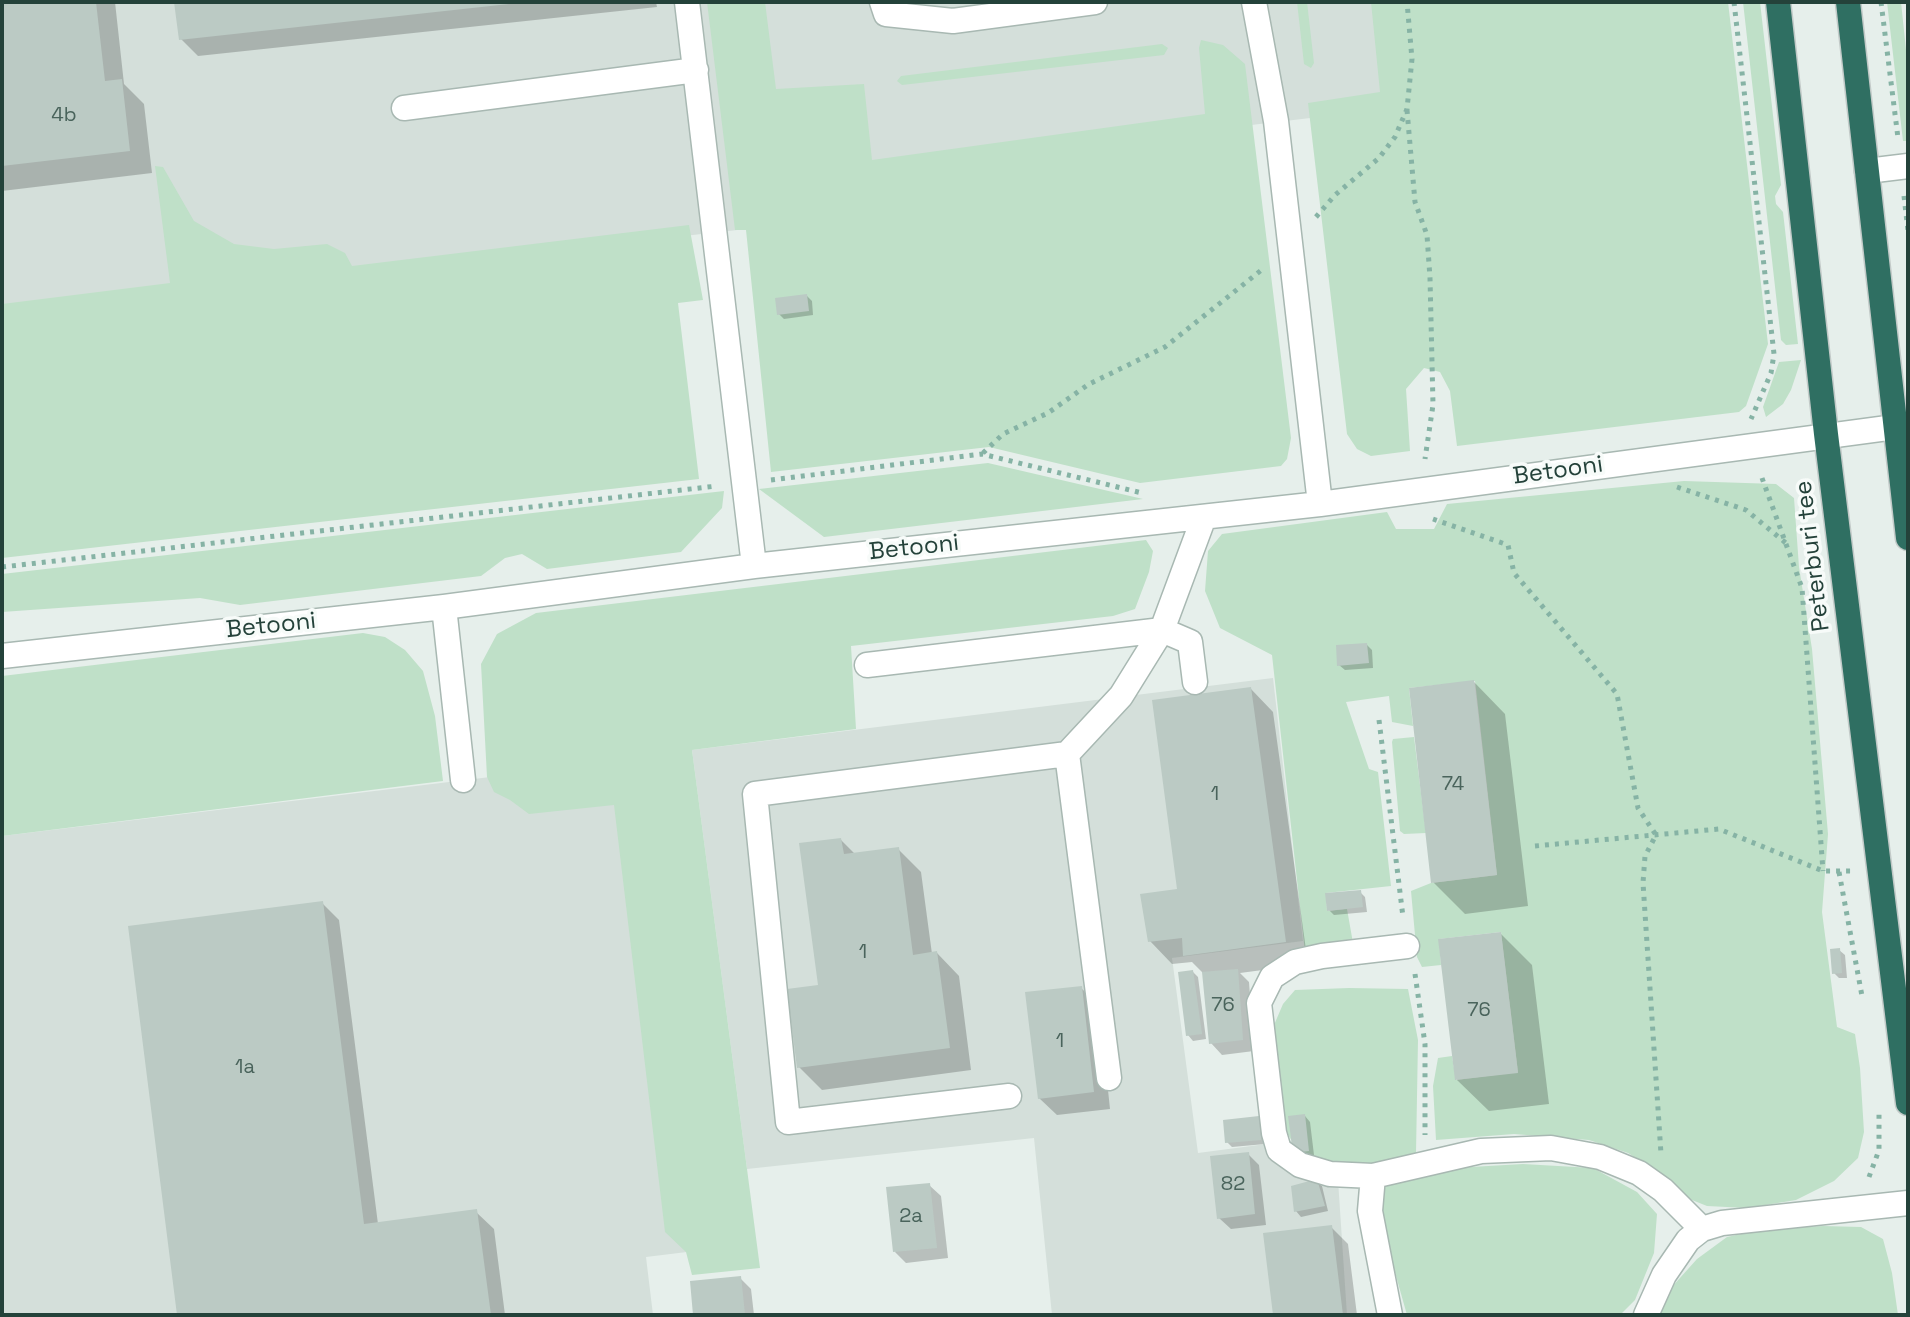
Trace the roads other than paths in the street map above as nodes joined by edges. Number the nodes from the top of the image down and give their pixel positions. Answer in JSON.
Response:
{"nodes":[{"id":1,"x":687,"y":2,"type":"edge"},
{"id":2,"x":1095,"y":2,"type":"edge"},
{"id":3,"x":1254,"y":2,"type":"edge"},
{"id":4,"x":1778,"y":2,"type":"edge"},
{"id":5,"x":1848,"y":2,"type":"edge"},
{"id":6,"x":884,"y":8,"type":"edge"},
{"id":7,"x":696,"y":70,"type":"junction"},
{"id":8,"x":404,"y":108,"type":"dead end"},
{"id":9,"x":1905,"y":166,"type":"edge"},
{"id":10,"x":1867,"y":171,"type":"junction"},
{"id":11,"x":1895,"y":427,"type":"junction"},
{"id":12,"x":1826,"y":434,"type":"junction"},
{"id":13,"x":1320,"y":504,"type":"junction"},
{"id":14,"x":1204,"y":517,"type":"junction"},
{"id":15,"x":1908,"y":538,"type":"edge"},
{"id":16,"x":754,"y":566,"type":"junction"},
{"id":17,"x":444,"y":607,"type":"junction"},
{"id":18,"x":1162,"y":630,"type":"junction"},
{"id":19,"x":2,"y":656,"type":"edge"},
{"id":20,"x":867,"y":665,"type":"dead end"},
{"id":21,"x":1195,"y":682,"type":"dead end"},
{"id":22,"x":1067,"y":754,"type":"junction"},
{"id":23,"x":463,"y":780,"type":"dead end"},
{"id":24,"x":1407,"y":946,"type":"dead end"},
{"id":25,"x":1109,"y":1078,"type":"dead end"},
{"id":26,"x":1009,"y":1096,"type":"dead end"},
{"id":27,"x":1908,"y":1103,"type":"edge"},
{"id":28,"x":1373,"y":1176,"type":"junction"},
{"id":29,"x":1908,"y":1203,"type":"edge"},
{"id":30,"x":1702,"y":1229,"type":"junction"},
{"id":31,"x":1390,"y":1315,"type":"edge"},
{"id":32,"x":1646,"y":1315,"type":"edge"}],
"edges":[{"from":1,"to":7,"type":"street"},
{"from":2,"to":6,"type":"street"},
{"from":3,"to":13,"type":"street"},
{"from":4,"to":12,"type":"highway","name":"Peterburi tee"},
{"from":5,"to":10,"type":"highway"},
{"from":7,"to":8,"type":"street"},
{"from":7,"to":16,"type":"street"},
{"from":9,"to":10,"type":"street"},
{"from":10,"to":11,"type":"highway"},
{"from":11,"to":12,"type":"street","name":"Betooni"},
{"from":11,"to":15,"type":"highway"},
{"from":12,"to":13,"type":"street","name":"Betooni"},
{"from":12,"to":27,"type":"highway","name":"Peterburi tee"},
{"from":13,"to":14,"type":"street","name":"Betooni"},
{"from":14,"to":16,"type":"street","name":"Betooni"},
{"from":14,"to":18,"type":"street"},
{"from":16,"to":17,"type":"street","name":"Betooni"},
{"from":17,"to":19,"type":"street","name":"Betooni"},
{"from":17,"to":23,"type":"street"},
{"from":18,"to":20,"type":"street"},
{"from":18,"to":21,"type":"street"},
{"from":18,"to":22,"type":"street"},
{"from":22,"to":25,"type":"street"},
{"from":22,"to":26,"type":"street"},
{"from":24,"to":28,"type":"street"},
{"from":28,"to":30,"type":"street"},
{"from":28,"to":31,"type":"street"},
{"from":29,"to":30,"type":"street"},
{"from":30,"to":32,"type":"street"}]}
